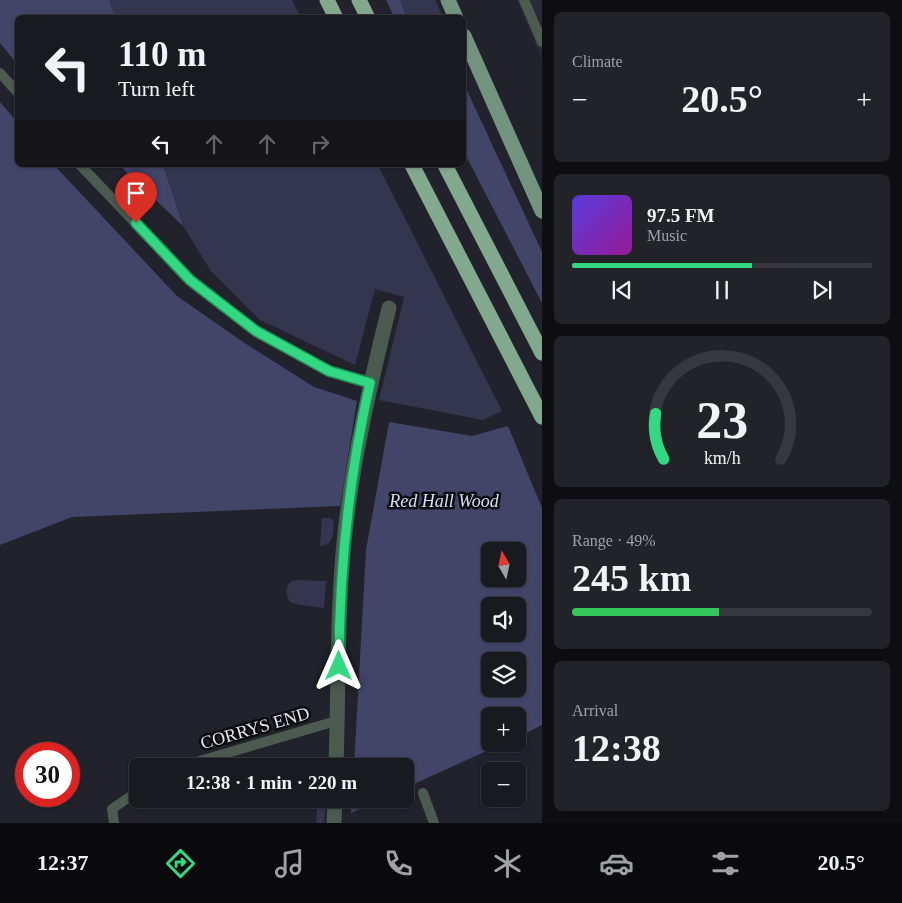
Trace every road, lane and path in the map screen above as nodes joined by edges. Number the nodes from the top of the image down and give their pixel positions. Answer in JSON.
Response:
{"nodes":[{"id":1,"x":327,"y":0,"type":"edge"},
{"id":2,"x":359,"y":0,"type":"edge"},
{"id":3,"x":448,"y":0,"type":"edge"},
{"id":4,"x":524,"y":0,"type":"edge"},
{"id":5,"x":334,"y":15,"type":"edge"},
{"id":6,"x":366,"y":15,"type":"edge"},
{"id":7,"x":455,"y":15,"type":"edge"},
{"id":8,"x":466,"y":40,"type":"edge"},
{"id":9,"x":542,"y":42,"type":"edge"},
{"id":10,"x":0,"y":73,"type":"edge"},
{"id":11,"x":15,"y":90,"type":"edge"},
{"id":12,"x":82,"y":167,"type":"edge"},
{"id":13,"x":413,"y":167,"type":"edge"},
{"id":14,"x":446,"y":167,"type":"edge"},
{"id":15,"x":538,"y":190,"type":"edge"},
{"id":16,"x":542,"y":211,"type":"edge"},
{"id":17,"x":389,"y":308,"type":"dead end"},
{"id":18,"x":542,"y":353,"type":"edge"},
{"id":19,"x":370,"y":383,"type":"junction"},
{"id":20,"x":542,"y":417,"type":"edge"},
{"id":21,"x":336,"y":721,"type":"junction"},
{"id":22,"x":210,"y":758,"type":"edge"},
{"id":23,"x":336,"y":758,"type":"edge"},
{"id":24,"x":423,"y":793,"type":"dead end"},
{"id":25,"x":129,"y":797,"type":"edge"},
{"id":26,"x":335,"y":808,"type":"edge"},
{"id":27,"x":114,"y":823,"type":"edge"},
{"id":28,"x":334,"y":823,"type":"edge"},
{"id":29,"x":434,"y":823,"type":"edge"}],
"edges":[{"from":1,"to":5,"type":"highway"},
{"from":2,"to":6,"type":"highway"},
{"from":3,"to":7,"type":"main road"},
{"from":4,"to":9,"type":"lane"},
{"from":8,"to":15,"type":"main road"},
{"from":10,"to":11,"type":"lane"},
{"from":12,"to":19,"type":"lane"},
{"from":13,"to":20,"type":"highway"},
{"from":14,"to":18,"type":"highway"},
{"from":15,"to":16,"type":"main road"},
{"from":17,"to":19,"type":"street"},
{"from":19,"to":21,"type":"street"},
{"from":21,"to":22,"type":"lane","name":"CORRYS END"},
{"from":21,"to":23,"type":"street"},
{"from":24,"to":29,"type":"lane"},
{"from":25,"to":27,"type":"lane"},
{"from":26,"to":28,"type":"street"}]}
